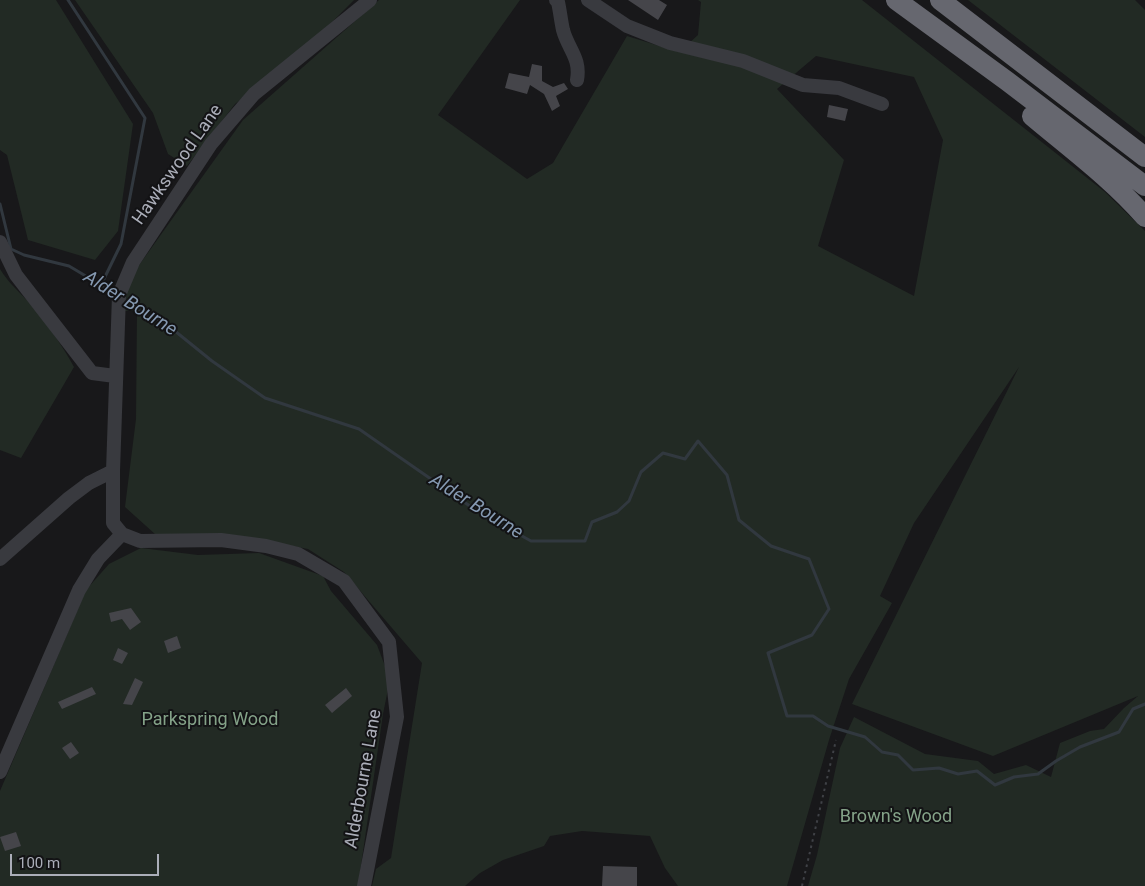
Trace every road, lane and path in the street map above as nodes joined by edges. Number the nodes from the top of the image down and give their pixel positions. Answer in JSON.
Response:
{"nodes":[{"id":1,"x":370,"y":0,"type":"edge"},
{"id":2,"x":556,"y":0,"type":"edge"},
{"id":3,"x":588,"y":0,"type":"edge"},
{"id":4,"x":896,"y":0,"type":"edge"},
{"id":5,"x":940,"y":0,"type":"edge"},
{"id":6,"x":935,"y":30,"type":"junction"},
{"id":7,"x":576,"y":80,"type":"dead end"},
{"id":8,"x":882,"y":104,"type":"dead end"},
{"id":9,"x":1145,"y":157,"type":"edge"},
{"id":10,"x":1145,"y":186,"type":"edge"},
{"id":11,"x":1145,"y":217,"type":"edge"},
{"id":12,"x":0,"y":242,"type":"edge"},
{"id":13,"x":115,"y":376,"type":"junction"},
{"id":14,"x":112,"y":471,"type":"junction"},
{"id":15,"x":122,"y":534,"type":"junction"},
{"id":16,"x":0,"y":559,"type":"edge"},
{"id":17,"x":836,"y":740,"type":"dead end"},
{"id":18,"x":0,"y":772,"type":"edge"},
{"id":19,"x":364,"y":886,"type":"edge"},
{"id":20,"x":802,"y":886,"type":"edge"}],
"edges":[{"from":1,"to":13,"type":"street","name":"Hawkswood Lane"},
{"from":2,"to":7,"type":"street"},
{"from":3,"to":8,"type":"street"},
{"from":4,"to":6,"type":"highway"},
{"from":5,"to":9,"type":"highway"},
{"from":6,"to":10,"type":"highway"},
{"from":6,"to":11,"type":"highway"},
{"from":12,"to":13,"type":"street"},
{"from":13,"to":14,"type":"street"},
{"from":14,"to":15,"type":"street"},
{"from":14,"to":16,"type":"street"},
{"from":15,"to":18,"type":"street"},
{"from":15,"to":19,"type":"street","name":"Alderbourne Lane"},
{"from":17,"to":20,"type":"path"}]}
